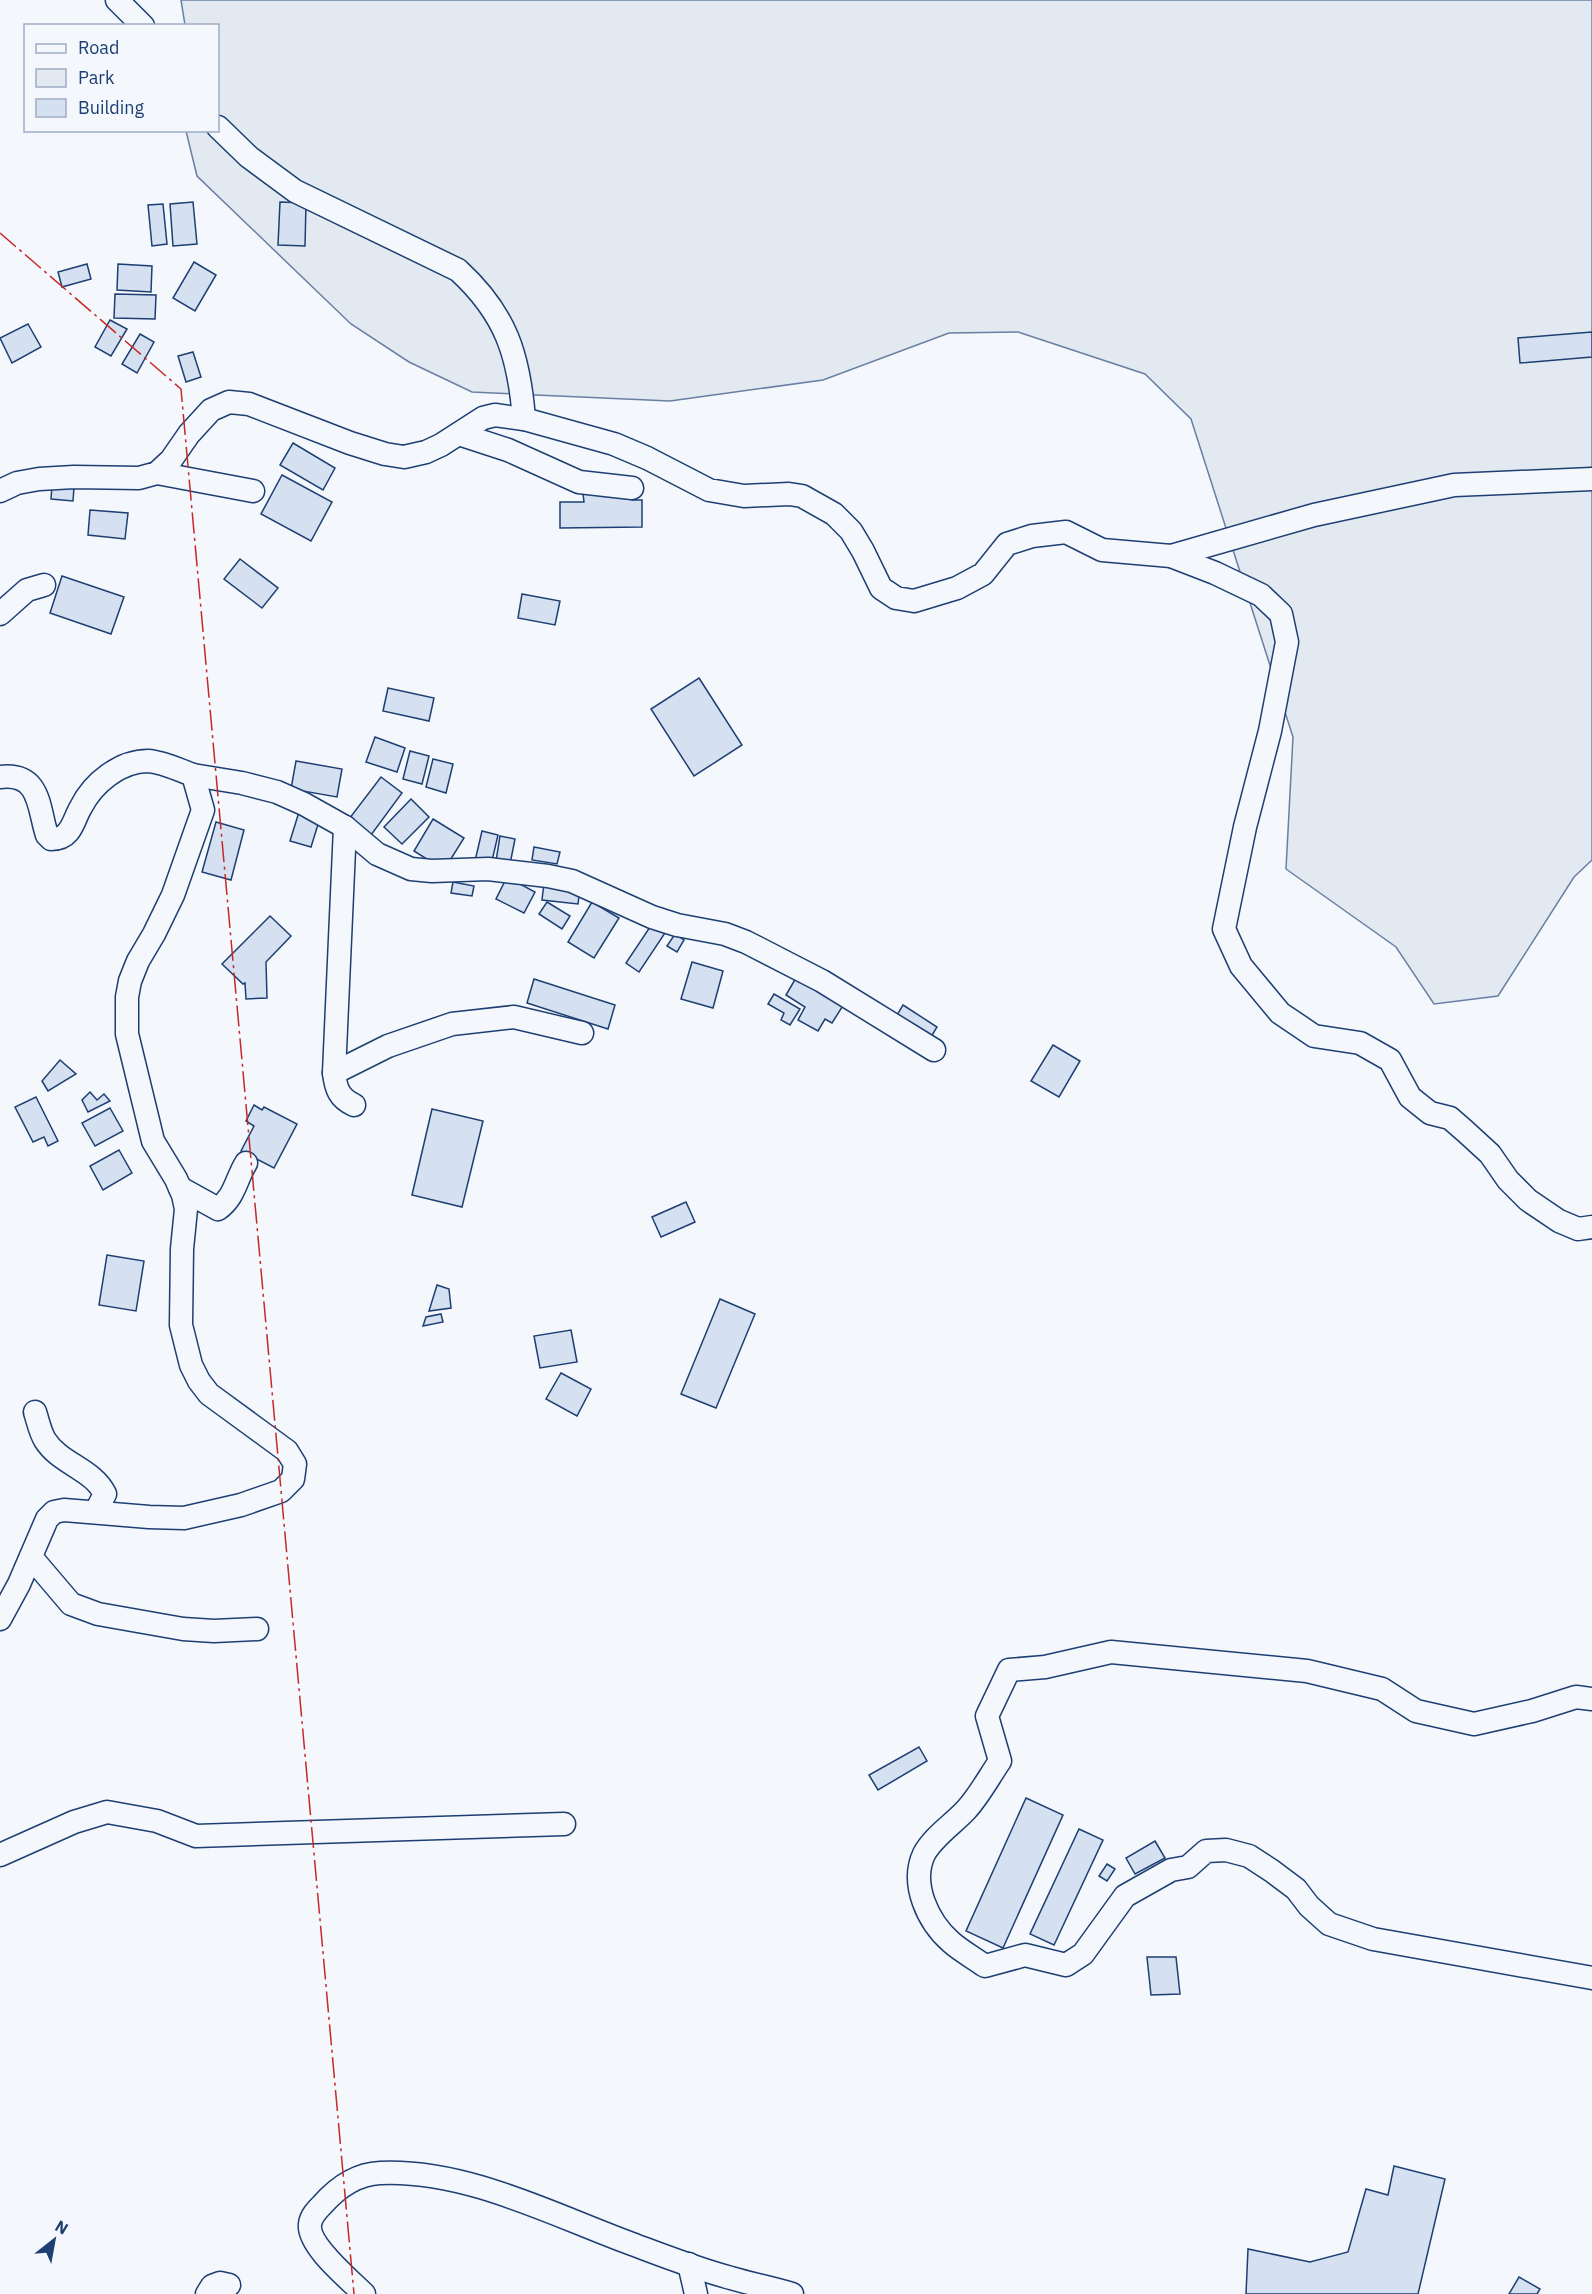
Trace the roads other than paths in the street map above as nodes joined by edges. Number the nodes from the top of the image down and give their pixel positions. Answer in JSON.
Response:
{"nodes":[{"id":1,"x":117,"y":0,"type":"edge"},
{"id":2,"x":141,"y":24,"type":"edge"},
{"id":3,"x":219,"y":128,"type":"edge"},
{"id":4,"x":524,"y":419,"type":"junction"},
{"id":5,"x":459,"y":434,"type":"junction"},
{"id":6,"x":157,"y":473,"type":"junction"},
{"id":7,"x":1592,"y":479,"type":"edge"},
{"id":8,"x":632,"y":488,"type":"dead end"},
{"id":9,"x":0,"y":491,"type":"edge"},
{"id":10,"x":253,"y":491,"type":"dead end"},
{"id":11,"x":1171,"y":556,"type":"junction"},
{"id":12,"x":44,"y":585,"type":"dead end"},
{"id":13,"x":0,"y":614,"type":"edge"},
{"id":14,"x":193,"y":775,"type":"junction"},
{"id":15,"x":0,"y":777,"type":"edge"},
{"id":16,"x":345,"y":827,"type":"junction"},
{"id":17,"x":582,"y":1034,"type":"dead end"},
{"id":18,"x":934,"y":1050,"type":"dead end"},
{"id":19,"x":334,"y":1073,"type":"junction"},
{"id":20,"x":354,"y":1105,"type":"dead end"},
{"id":21,"x":246,"y":1162,"type":"dead end"},
{"id":22,"x":180,"y":1188,"type":"junction"},
{"id":23,"x":1592,"y":1227,"type":"edge"},
{"id":24,"x":34,"y":1412,"type":"dead end"},
{"id":25,"x":96,"y":1511,"type":"junction"},
{"id":26,"x":31,"y":1557,"type":"junction"},
{"id":27,"x":0,"y":1619,"type":"edge"},
{"id":28,"x":258,"y":1629,"type":"dead end"},
{"id":29,"x":1592,"y":1699,"type":"edge"},
{"id":30,"x":564,"y":1824,"type":"dead end"},
{"id":31,"x":0,"y":1855,"type":"edge"},
{"id":32,"x":1592,"y":1978,"type":"edge"},
{"id":33,"x":689,"y":2264,"type":"junction"},
{"id":34,"x":229,"y":2285,"type":"dead end"},
{"id":35,"x":207,"y":2294,"type":"edge"},
{"id":36,"x":364,"y":2294,"type":"edge"},
{"id":37,"x":696,"y":2294,"type":"edge"},
{"id":38,"x":792,"y":2294,"type":"edge"}],
"edges":[{"from":1,"to":2,"type":"street"},
{"from":3,"to":4,"type":"street"},
{"from":4,"to":5,"type":"street"},
{"from":4,"to":11,"type":"street"},
{"from":5,"to":6,"type":"street"},
{"from":5,"to":8,"type":"street"},
{"from":6,"to":9,"type":"street"},
{"from":6,"to":10,"type":"street"},
{"from":7,"to":11,"type":"street"},
{"from":11,"to":23,"type":"street"},
{"from":12,"to":13,"type":"street"},
{"from":14,"to":15,"type":"street"},
{"from":14,"to":16,"type":"street"},
{"from":14,"to":22,"type":"street"},
{"from":16,"to":18,"type":"street"},
{"from":16,"to":19,"type":"street"},
{"from":17,"to":19,"type":"street"},
{"from":19,"to":20,"type":"street"},
{"from":21,"to":22,"type":"street"},
{"from":22,"to":25,"type":"street"},
{"from":24,"to":25,"type":"street"},
{"from":25,"to":26,"type":"street"},
{"from":26,"to":27,"type":"street"},
{"from":26,"to":28,"type":"street"},
{"from":29,"to":32,"type":"street"},
{"from":30,"to":31,"type":"street"},
{"from":33,"to":36,"type":"street"},
{"from":33,"to":37,"type":"street"},
{"from":33,"to":38,"type":"street"},
{"from":34,"to":35,"type":"street"}]}
